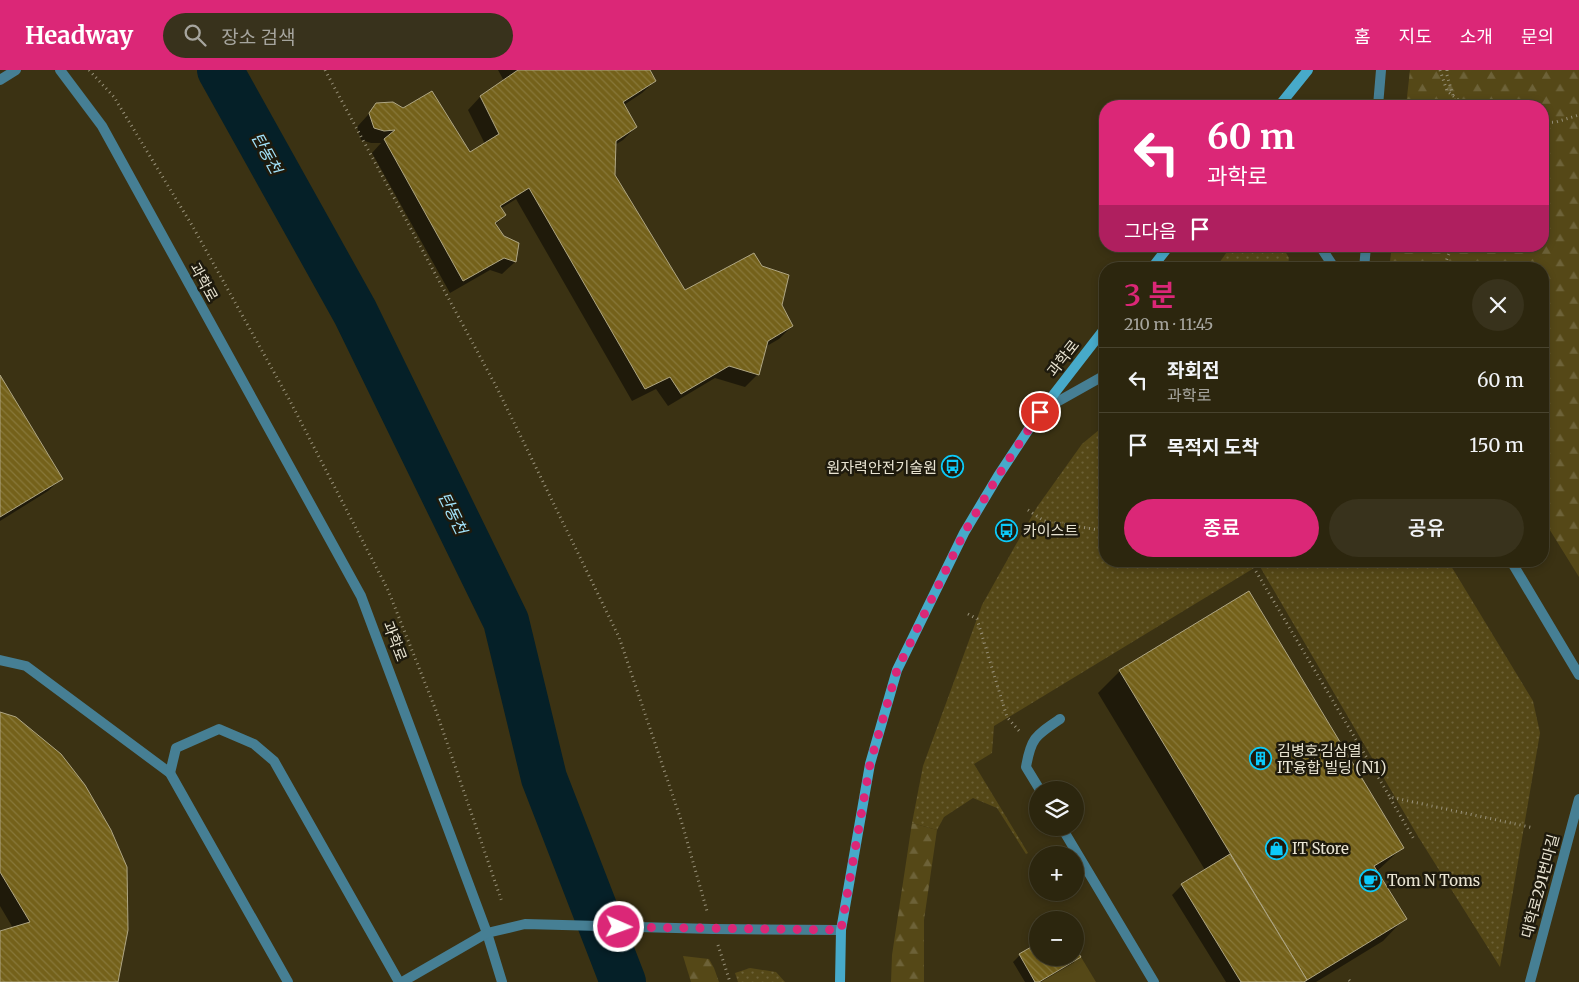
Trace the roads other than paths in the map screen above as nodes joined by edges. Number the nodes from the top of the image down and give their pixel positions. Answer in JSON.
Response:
{"nodes":[{"id":1,"x":16,"y":70,"type":"edge"},
{"id":2,"x":60,"y":70,"type":"edge"},
{"id":3,"x":1308,"y":70,"type":"edge"},
{"id":4,"x":1381,"y":70,"type":"edge"},
{"id":5,"x":0,"y":80,"type":"edge"},
{"id":6,"x":1284,"y":100,"type":"edge"},
{"id":7,"x":1378,"y":100,"type":"edge"},
{"id":8,"x":1099,"y":336,"type":"edge"},
{"id":9,"x":1099,"y":378,"type":"edge"},
{"id":10,"x":1040,"y":412,"type":"junction"},
{"id":11,"x":1515,"y":567,"type":"edge"},
{"id":12,"x":0,"y":660,"type":"edge"},
{"id":13,"x":1579,"y":675,"type":"edge"},
{"id":14,"x":1060,"y":719,"type":"dead end"},
{"id":15,"x":170,"y":773,"type":"junction"},
{"id":16,"x":1035,"y":781,"type":"edge"},
{"id":17,"x":1579,"y":799,"type":"edge"},
{"id":18,"x":1067,"y":836,"type":"edge"},
{"id":19,"x":841,"y":930,"type":"junction"},
{"id":20,"x":487,"y":933,"type":"junction"},
{"id":21,"x":288,"y":982,"type":"edge"},
{"id":22,"x":401,"y":982,"type":"edge"},
{"id":23,"x":502,"y":982,"type":"edge"},
{"id":24,"x":840,"y":982,"type":"edge"},
{"id":25,"x":1154,"y":982,"type":"edge"},
{"id":26,"x":1530,"y":982,"type":"edge"}],
"edges":[{"from":1,"to":5,"type":"street"},
{"from":2,"to":20,"type":"street","name":"과학로"},
{"from":3,"to":6,"type":"main road"},
{"from":4,"to":7,"type":"street"},
{"from":8,"to":10,"type":"main road","name":"과학로"},
{"from":9,"to":10,"type":"street"},
{"from":10,"to":19,"type":"main road","name":"과학로"},
{"from":11,"to":13,"type":"street"},
{"from":12,"to":15,"type":"street"},
{"from":14,"to":16,"type":"street"},
{"from":15,"to":21,"type":"street"},
{"from":15,"to":22,"type":"street"},
{"from":17,"to":26,"type":"street","name":"대학로291번마길"},
{"from":18,"to":25,"type":"street"},
{"from":19,"to":20,"type":"street"},
{"from":19,"to":24,"type":"main road","name":"과학로"},
{"from":20,"to":22,"type":"street"},
{"from":20,"to":23,"type":"street","name":"과학로"}]}
